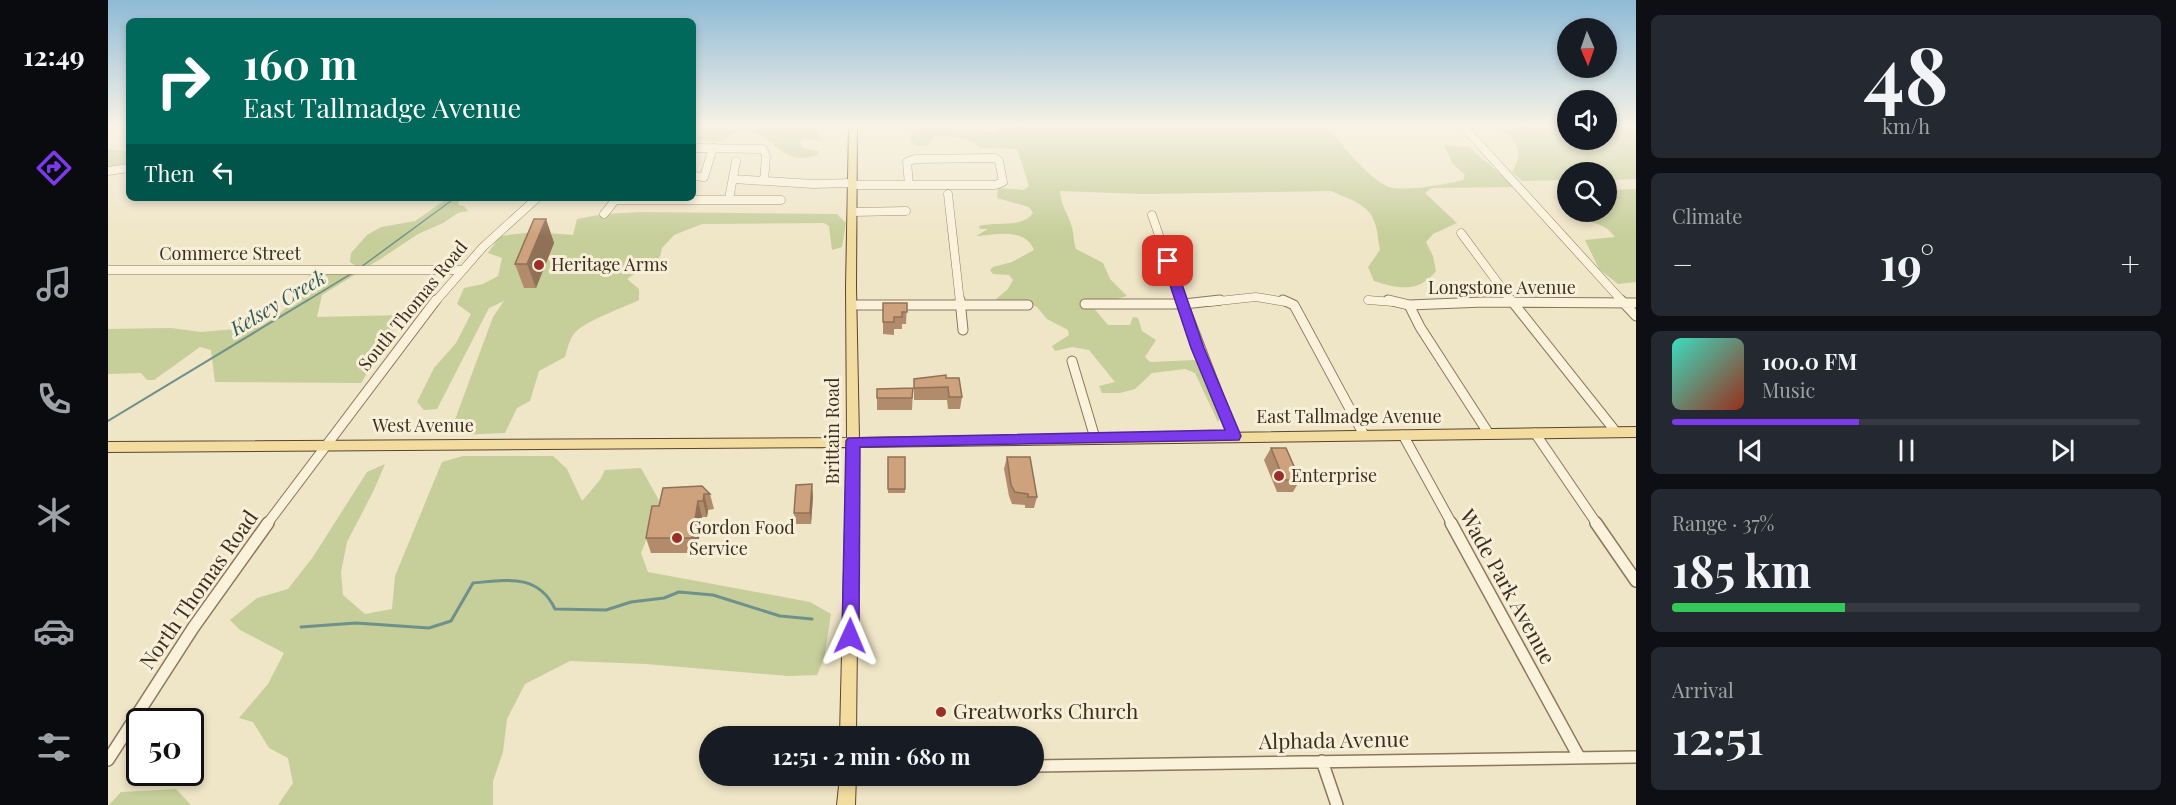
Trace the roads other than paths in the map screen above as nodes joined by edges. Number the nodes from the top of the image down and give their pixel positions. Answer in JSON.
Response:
{"nodes":[{"id":1,"x":708,"y":163,"type":"edge"},
{"id":2,"x":736,"y":163,"type":"edge"},
{"id":3,"x":765,"y":163,"type":"edge"},
{"id":4,"x":853,"y":163,"type":"edge"},
{"id":5,"x":908,"y":163,"type":"edge"},
{"id":6,"x":999,"y":163,"type":"edge"},
{"id":7,"x":1496,"y":163,"type":"edge"},
{"id":8,"x":126,"y":168,"type":"edge"},
{"id":9,"x":108,"y":171,"type":"edge"},
{"id":10,"x":696,"y":176,"type":"edge"},
{"id":11,"x":733,"y":179,"type":"junction"},
{"id":12,"x":764,"y":181,"type":"junction"},
{"id":13,"x":853,"y":184,"type":"junction"},
{"id":14,"x":909,"y":185,"type":"junction"},
{"id":15,"x":948,"y":194,"type":"dead end"},
{"id":16,"x":696,"y":199,"type":"edge"},
{"id":17,"x":729,"y":199,"type":"junction"},
{"id":18,"x":781,"y":200,"type":"dead end"},
{"id":19,"x":533,"y":201,"type":"edge"},
{"id":20,"x":614,"y":201,"type":"edge"},
{"id":21,"x":906,"y":211,"type":"dead end"},
{"id":22,"x":853,"y":212,"type":"junction"},
{"id":23,"x":604,"y":214,"type":"dead end"},
{"id":24,"x":1152,"y":215,"type":"dead end"},
{"id":25,"x":1461,"y":233,"type":"dead end"},
{"id":26,"x":108,"y":270,"type":"edge"},
{"id":27,"x":461,"y":270,"type":"junction"},
{"id":28,"x":1368,"y":300,"type":"dead end"},
{"id":29,"x":1512,"y":302,"type":"junction"},
{"id":30,"x":1624,"y":303,"type":"junction"},
{"id":31,"x":1636,"y":303,"type":"edge"},
{"id":32,"x":1085,"y":304,"type":"dead end"},
{"id":33,"x":1183,"y":304,"type":"junction"},
{"id":34,"x":1409,"y":304,"type":"junction"},
{"id":35,"x":852,"y":305,"type":"junction"},
{"id":36,"x":960,"y":305,"type":"junction"},
{"id":37,"x":1028,"y":305,"type":"dead end"},
{"id":38,"x":1636,"y":316,"type":"edge"},
{"id":39,"x":963,"y":330,"type":"dead end"},
{"id":40,"x":1072,"y":361,"type":"dead end"},
{"id":41,"x":1616,"y":432,"type":"junction"},
{"id":42,"x":1636,"y":432,"type":"edge"},
{"id":43,"x":1489,"y":434,"type":"junction"},
{"id":44,"x":1535,"y":434,"type":"junction"},
{"id":45,"x":1364,"y":435,"type":"junction"},
{"id":46,"x":1403,"y":435,"type":"junction"},
{"id":47,"x":1234,"y":436,"type":"junction"},
{"id":48,"x":1095,"y":438,"type":"junction"},
{"id":49,"x":853,"y":441,"type":"junction"},
{"id":50,"x":738,"y":444,"type":"joint"},
{"id":51,"x":326,"y":445,"type":"junction"},
{"id":52,"x":108,"y":447,"type":"edge"},
{"id":53,"x":1636,"y":581,"type":"edge"},
{"id":54,"x":848,"y":726,"type":"edge"},
{"id":55,"x":113,"y":745,"type":"edge"},
{"id":56,"x":1579,"y":758,"type":"junction"},
{"id":57,"x":1636,"y":758,"type":"edge"},
{"id":58,"x":108,"y":760,"type":"edge"},
{"id":59,"x":1322,"y":760,"type":"junction"},
{"id":60,"x":1044,"y":766,"type":"edge"},
{"id":61,"x":847,"y":786,"type":"edge"},
{"id":62,"x":846,"y":805,"type":"edge"},
{"id":63,"x":1337,"y":805,"type":"edge"}],
"edges":[{"from":1,"to":10,"type":"street"},
{"from":2,"to":11,"type":"street"},
{"from":3,"to":12,"type":"street"},
{"from":4,"to":13,"type":"main road","name":"Brittain Road"},
{"from":5,"to":14,"type":"street"},
{"from":6,"to":14,"type":"street"},
{"from":7,"to":30,"type":"street"},
{"from":8,"to":9,"type":"street"},
{"from":11,"to":12,"type":"street"},
{"from":11,"to":17,"type":"street"},
{"from":12,"to":13,"type":"street"},
{"from":13,"to":14,"type":"street"},
{"from":13,"to":22,"type":"main road","name":"Brittain Road"},
{"from":15,"to":36,"type":"street"},
{"from":16,"to":17,"type":"street"},
{"from":17,"to":18,"type":"street"},
{"from":19,"to":27,"type":"street","name":"South Thomas Road"},
{"from":20,"to":23,"type":"street"},
{"from":21,"to":22,"type":"street"},
{"from":22,"to":35,"type":"main road","name":"Brittain Road"},
{"from":24,"to":33,"type":"street"},
{"from":25,"to":29,"type":"street"},
{"from":26,"to":27,"type":"street","name":"Commerce Street"},
{"from":27,"to":51,"type":"street","name":"South Thomas Road"},
{"from":28,"to":34,"type":"street","name":"Longstone Avenue"},
{"from":29,"to":30,"type":"street","name":"Longstone Avenue"},
{"from":29,"to":34,"type":"street","name":"Longstone Avenue"},
{"from":29,"to":41,"type":"street"},
{"from":30,"to":31,"type":"street","name":"Longstone Avenue"},
{"from":30,"to":38,"type":"street"},
{"from":32,"to":33,"type":"street"},
{"from":33,"to":45,"type":"street"},
{"from":33,"to":47,"type":"street"},
{"from":34,"to":43,"type":"street"},
{"from":35,"to":36,"type":"street"},
{"from":35,"to":49,"type":"main road","name":"Brittain Road"},
{"from":36,"to":37,"type":"street"},
{"from":36,"to":39,"type":"street"},
{"from":40,"to":48,"type":"street"},
{"from":41,"to":42,"type":"main road","name":"East Tallmadge Avenue"},
{"from":41,"to":44,"type":"main road","name":"East Tallmadge Avenue"},
{"from":43,"to":44,"type":"main road","name":"East Tallmadge Avenue"},
{"from":43,"to":46,"type":"main road","name":"East Tallmadge Avenue"},
{"from":44,"to":53,"type":"street"},
{"from":45,"to":46,"type":"main road","name":"East Tallmadge Avenue"},
{"from":45,"to":47,"type":"main road","name":"East Tallmadge Avenue"},
{"from":46,"to":56,"type":"street","name":"Wade Park Avenue"},
{"from":47,"to":48,"type":"main road","name":"East Tallmadge Avenue"},
{"from":48,"to":49,"type":"main road","name":"East Tallmadge Avenue"},
{"from":49,"to":50,"type":"main road","name":"East Tallmadge Avenue"},
{"from":49,"to":54,"type":"main road","name":"Brittain Road"},
{"from":50,"to":51,"type":"main road","name":"West Avenue"},
{"from":51,"to":52,"type":"main road","name":"West Avenue"},
{"from":51,"to":55,"type":"street","name":"North Thomas Road"},
{"from":55,"to":58,"type":"street","name":"North Thomas Road"},
{"from":56,"to":57,"type":"street","name":"Alphada Avenue"},
{"from":56,"to":59,"type":"street","name":"Alphada Avenue"},
{"from":59,"to":60,"type":"street","name":"Alphada Avenue"},
{"from":59,"to":63,"type":"street"},
{"from":61,"to":62,"type":"main road"}]}
